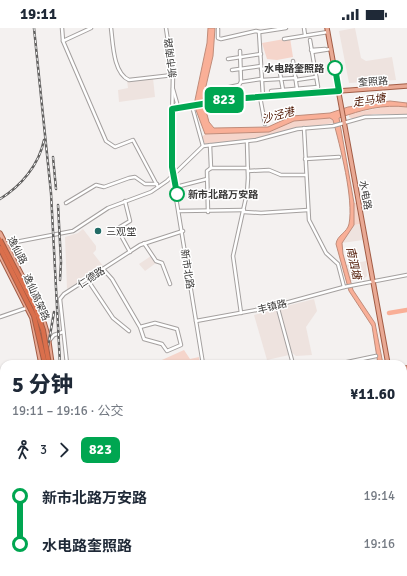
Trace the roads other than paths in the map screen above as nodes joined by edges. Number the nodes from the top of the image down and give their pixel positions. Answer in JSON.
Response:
{"nodes":[{"id":1,"x":62,"y":28,"type":"edge"},
{"id":2,"x":91,"y":28,"type":"edge"},
{"id":3,"x":111,"y":28,"type":"edge"},
{"id":4,"x":166,"y":28,"type":"edge"},
{"id":5,"x":286,"y":28,"type":"edge"},
{"id":6,"x":304,"y":28,"type":"edge"},
{"id":7,"x":218,"y":29,"type":"edge"},
{"id":8,"x":258,"y":30,"type":"edge"},
{"id":9,"x":328,"y":30,"type":"edge"},
{"id":10,"x":305,"y":35,"type":"junction"},
{"id":11,"x":284,"y":39,"type":"dead end"},
{"id":12,"x":310,"y":40,"type":"dead end"},
{"id":13,"x":63,"y":41,"type":"junction"},
{"id":14,"x":331,"y":48,"type":"junction"},
{"id":15,"x":240,"y":51,"type":"dead end"},
{"id":16,"x":312,"y":51,"type":"junction"},
{"id":17,"x":261,"y":54,"type":"junction"},
{"id":18,"x":241,"y":58,"type":"junction"},
{"id":19,"x":228,"y":59,"type":"dead end"},
{"id":20,"x":293,"y":61,"type":"dead end"},
{"id":21,"x":261,"y":68,"type":"junction"},
{"id":22,"x":279,"y":68,"type":"junction"},
{"id":23,"x":294,"y":68,"type":"junction"},
{"id":24,"x":315,"y":68,"type":"junction"},
{"id":25,"x":241,"y":69,"type":"junction"},
{"id":26,"x":232,"y":70,"type":"dead end"},
{"id":27,"x":173,"y":75,"type":"junction"},
{"id":28,"x":316,"y":77,"type":"junction"},
{"id":29,"x":282,"y":79,"type":"junction"},
{"id":30,"x":296,"y":79,"type":"junction"},
{"id":31,"x":262,"y":80,"type":"junction"},
{"id":32,"x":241,"y":82,"type":"junction"},
{"id":33,"x":407,"y":86,"type":"edge"},
{"id":34,"x":224,"y":88,"type":"dead end"},
{"id":35,"x":297,"y":89,"type":"junction"},
{"id":36,"x":283,"y":90,"type":"junction"},
{"id":37,"x":270,"y":91,"type":"dead end"},
{"id":38,"x":339,"y":91,"type":"junction"},
{"id":39,"x":262,"y":97,"type":"junction"},
{"id":40,"x":193,"y":106,"type":"junction"},
{"id":41,"x":172,"y":109,"type":"junction"},
{"id":42,"x":407,"y":116,"type":"edge"},
{"id":43,"x":345,"y":123,"type":"junction"},
{"id":44,"x":265,"y":124,"type":"dead end"},
{"id":45,"x":304,"y":128,"type":"junction"},
{"id":46,"x":247,"y":142,"type":"junction"},
{"id":47,"x":210,"y":145,"type":"junction"},
{"id":48,"x":203,"y":146,"type":"junction"},
{"id":49,"x":339,"y":157,"type":"dead end"},
{"id":50,"x":305,"y":159,"type":"junction"},
{"id":51,"x":211,"y":168,"type":"junction"},
{"id":52,"x":248,"y":170,"type":"junction"},
{"id":53,"x":173,"y":175,"type":"junction"},
{"id":54,"x":306,"y":175,"type":"junction"},
{"id":55,"x":207,"y":180,"type":"junction"},
{"id":56,"x":158,"y":186,"type":"junction"},
{"id":57,"x":176,"y":187,"type":"junction"},
{"id":58,"x":125,"y":201,"type":"junction"},
{"id":59,"x":66,"y":203,"type":"dead end"},
{"id":60,"x":308,"y":210,"type":"junction"},
{"id":61,"x":180,"y":211,"type":"junction"},
{"id":62,"x":244,"y":211,"type":"junction"},
{"id":63,"x":208,"y":212,"type":"junction"},
{"id":64,"x":183,"y":231,"type":"junction"},
{"id":65,"x":0,"y":233,"type":"edge"},
{"id":66,"x":0,"y":240,"type":"edge"},
{"id":67,"x":144,"y":243,"type":"junction"},
{"id":68,"x":6,"y":244,"type":"junction"},
{"id":69,"x":0,"y":245,"type":"edge"},
{"id":70,"x":0,"y":248,"type":"edge"},
{"id":71,"x":130,"y":252,"type":"junction"},
{"id":72,"x":0,"y":255,"type":"edge"},
{"id":73,"x":103,"y":269,"type":"junction"},
{"id":74,"x":407,"y":275,"type":"edge"},
{"id":75,"x":87,"y":279,"type":"junction"},
{"id":76,"x":373,"y":280,"type":"junction"},
{"id":77,"x":170,"y":284,"type":"dead end"},
{"id":78,"x":345,"y":286,"type":"junction"},
{"id":79,"x":37,"y":304,"type":"junction"},
{"id":80,"x":277,"y":305,"type":"junction"},
{"id":81,"x":27,"y":308,"type":"junction"},
{"id":82,"x":241,"y":313,"type":"junction"},
{"id":83,"x":0,"y":317,"type":"edge"},
{"id":84,"x":196,"y":321,"type":"junction"},
{"id":85,"x":140,"y":326,"type":"junction"},
{"id":86,"x":129,"y":331,"type":"dead end"},
{"id":87,"x":63,"y":332,"type":"junction"},
{"id":88,"x":49,"y":341,"type":"junction"},
{"id":89,"x":376,"y":356,"type":"dead end"},
{"id":90,"x":41,"y":360,"type":"edge"},
{"id":91,"x":44,"y":360,"type":"edge"},
{"id":92,"x":50,"y":360,"type":"edge"},
{"id":93,"x":51,"y":360,"type":"edge"},
{"id":94,"x":66,"y":360,"type":"edge"},
{"id":95,"x":202,"y":360,"type":"edge"},
{"id":96,"x":292,"y":360,"type":"edge"},
{"id":97,"x":357,"y":360,"type":"edge"},
{"id":98,"x":387,"y":360,"type":"edge"}],
"edges":[{"from":1,"to":13,"type":"street"},
{"from":2,"to":13,"type":"street"},
{"from":3,"to":27,"type":"street"},
{"from":4,"to":27,"type":"street","name":"新市南路"},
{"from":5,"to":8,"type":"street"},
{"from":6,"to":10,"type":"street"},
{"from":7,"to":8,"type":"street"},
{"from":8,"to":17,"type":"street"},
{"from":9,"to":10,"type":"street"},
{"from":9,"to":14,"type":"main road","name":"水电路"},
{"from":10,"to":11,"type":"street"},
{"from":12,"to":16,"type":"street"},
{"from":13,"to":56,"type":"street"},
{"from":14,"to":16,"type":"street"},
{"from":14,"to":38,"type":"main road","name":"水电路"},
{"from":15,"to":18,"type":"street"},
{"from":16,"to":24,"type":"street"},
{"from":17,"to":18,"type":"street"},
{"from":17,"to":21,"type":"street"},
{"from":18,"to":19,"type":"street"},
{"from":18,"to":25,"type":"street"},
{"from":20,"to":23,"type":"street"},
{"from":21,"to":22,"type":"street"},
{"from":21,"to":25,"type":"street"},
{"from":21,"to":31,"type":"street"},
{"from":22,"to":23,"type":"street"},
{"from":22,"to":29,"type":"street"},
{"from":23,"to":24,"type":"street"},
{"from":23,"to":30,"type":"street"},
{"from":24,"to":28,"type":"street"},
{"from":25,"to":26,"type":"street"},
{"from":25,"to":32,"type":"street"},
{"from":27,"to":41,"type":"street","name":"新市南路"},
{"from":28,"to":30,"type":"street"},
{"from":28,"to":35,"type":"street"},
{"from":29,"to":30,"type":"street"},
{"from":29,"to":31,"type":"street"},
{"from":29,"to":36,"type":"street"},
{"from":30,"to":35,"type":"street"},
{"from":31,"to":32,"type":"street"},
{"from":31,"to":39,"type":"street"},
{"from":32,"to":34,"type":"street"},
{"from":33,"to":38,"type":"main road","name":"奎照路"},
{"from":35,"to":36,"type":"street"},
{"from":36,"to":37,"type":"street"},
{"from":38,"to":39,"type":"street","name":"奎照路"},
{"from":38,"to":43,"type":"main road","name":"水电路"},
{"from":39,"to":40,"type":"street","name":"奎照路"},
{"from":39,"to":44,"type":"street"},
{"from":40,"to":41,"type":"street","name":"奎照路"},
{"from":40,"to":48,"type":"street"},
{"from":41,"to":53,"type":"street","name":"新市南路"},
{"from":42,"to":43,"type":"street"},
{"from":43,"to":45,"type":"street"},
{"from":43,"to":76,"type":"main road","name":"水电路"},
{"from":45,"to":46,"type":"street"},
{"from":45,"to":50,"type":"street"},
{"from":46,"to":47,"type":"street"},
{"from":46,"to":52,"type":"street"},
{"from":47,"to":48,"type":"street"},
{"from":47,"to":51,"type":"street"},
{"from":48,"to":53,"type":"street"},
{"from":49,"to":50,"type":"street"},
{"from":50,"to":54,"type":"street"},
{"from":51,"to":52,"type":"street"},
{"from":51,"to":55,"type":"street"},
{"from":52,"to":54,"type":"street"},
{"from":52,"to":62,"type":"street"},
{"from":53,"to":56,"type":"street"},
{"from":53,"to":57,"type":"street","name":"新市北路"},
{"from":54,"to":60,"type":"street"},
{"from":55,"to":57,"type":"street"},
{"from":55,"to":63,"type":"street"},
{"from":56,"to":58,"type":"street"},
{"from":56,"to":59,"type":"street"},
{"from":57,"to":61,"type":"street","name":"新市北路"},
{"from":58,"to":68,"type":"street"},
{"from":58,"to":71,"type":"street"},
{"from":60,"to":62,"type":"street"},
{"from":60,"to":78,"type":"street"},
{"from":61,"to":63,"type":"street"},
{"from":61,"to":64,"type":"street","name":"新市北路"},
{"from":62,"to":63,"type":"street"},
{"from":62,"to":82,"type":"street"},
{"from":64,"to":67,"type":"street","name":"仁德路"},
{"from":64,"to":84,"type":"street","name":"新市北路"},
{"from":65,"to":68,"type":"main road","name":"逸仙路"},
{"from":66,"to":92,"type":"highway","name":"逸仙高架路","bridge":true},
{"from":67,"to":71,"type":"street","name":"仁德路"},
{"from":67,"to":77,"type":"street"},
{"from":68,"to":69,"type":"street"},
{"from":68,"to":79,"type":"main road","name":"逸仙路"},
{"from":70,"to":91,"type":"highway","name":"逸仙高架路","bridge":true},
{"from":71,"to":73,"type":"street","name":"仁德路"},
{"from":72,"to":81,"type":"main road","name":"逸仙路"},
{"from":73,"to":75,"type":"street","name":"仁德路"},
{"from":73,"to":85,"type":"street"},
{"from":74,"to":76,"type":"street"},
{"from":75,"to":86,"type":"street"},
{"from":75,"to":87,"type":"street","name":"仁德路"},
{"from":76,"to":78,"type":"street","name":"丰镇路"},
{"from":76,"to":98,"type":"main road","name":"水电路"},
{"from":78,"to":80,"type":"street","name":"丰镇路"},
{"from":79,"to":81,"type":"street"},
{"from":79,"to":88,"type":"main road","name":"逸仙路"},
{"from":80,"to":82,"type":"street","name":"丰镇路"},
{"from":80,"to":96,"type":"street"},
{"from":81,"to":83,"type":"street"},
{"from":81,"to":90,"type":"main road","name":"逸仙路"},
{"from":82,"to":84,"type":"street","name":"丰镇路"},
{"from":84,"to":95,"type":"street","name":"新市北路"},
{"from":85,"to":85,"type":"street"},
{"from":87,"to":88,"type":"street"},
{"from":87,"to":94,"type":"street","name":"仁德路"},
{"from":88,"to":93,"type":"main road","name":"逸仙路"},
{"from":89,"to":97,"type":"street"}]}
